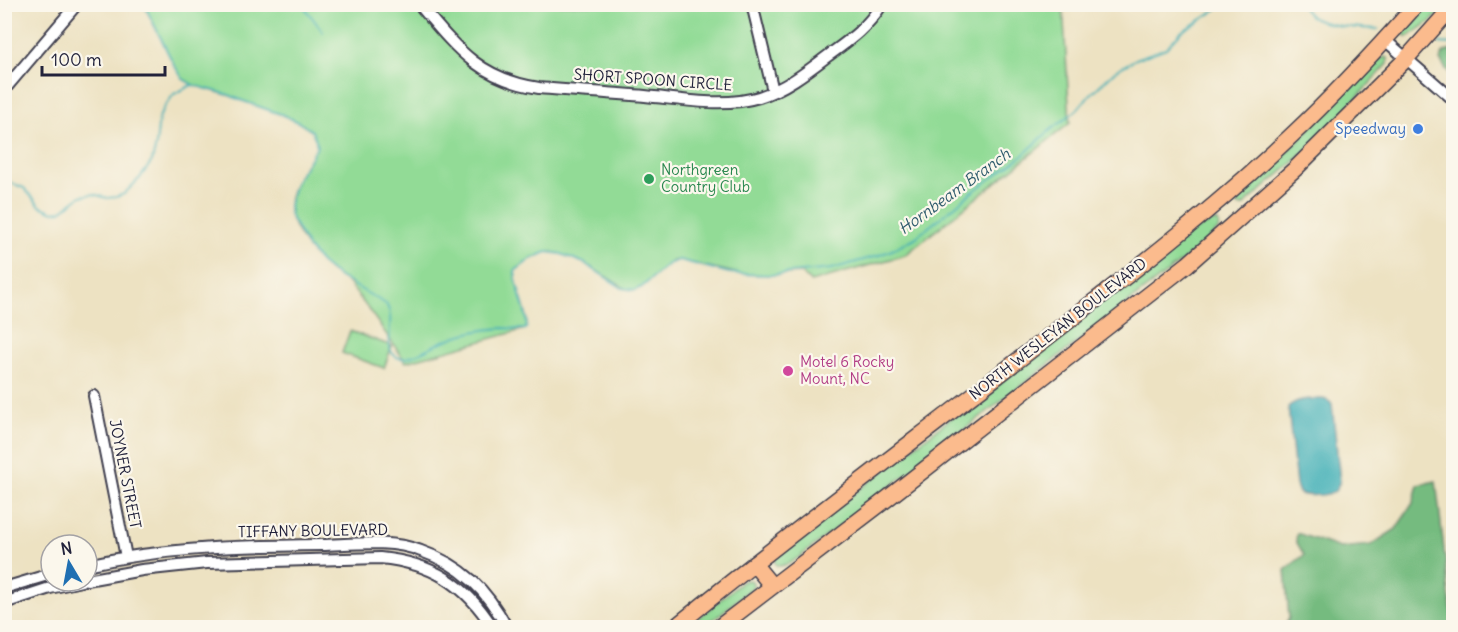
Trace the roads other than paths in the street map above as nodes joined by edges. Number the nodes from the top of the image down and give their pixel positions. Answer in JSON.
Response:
{"nodes":[{"id":1,"x":76,"y":4,"type":"edge"},
{"id":2,"x":419,"y":4,"type":"edge"},
{"id":3,"x":752,"y":4,"type":"edge"},
{"id":4,"x":882,"y":4,"type":"edge"},
{"id":5,"x":1417,"y":4,"type":"edge"},
{"id":6,"x":1454,"y":5,"type":"edge"},
{"id":7,"x":1385,"y":40,"type":"junction"},
{"id":8,"x":1407,"y":59,"type":"junction"},
{"id":9,"x":4,"y":90,"type":"edge"},
{"id":10,"x":773,"y":91,"type":"junction"},
{"id":11,"x":1454,"y":100,"type":"edge"},
{"id":12,"x":1219,"y":201,"type":"junction"},
{"id":13,"x":1236,"y":222,"type":"junction"},
{"id":14,"x":94,"y":396,"type":"dead end"},
{"id":15,"x":126,"y":557,"type":"junction"},
{"id":16,"x":99,"y":563,"type":"edge"},
{"id":17,"x":754,"y":564,"type":"junction"},
{"id":18,"x":39,"y":578,"type":"edge"},
{"id":19,"x":99,"y":578,"type":"edge"},
{"id":20,"x":772,"y":586,"type":"junction"},
{"id":21,"x":4,"y":588,"type":"edge"},
{"id":22,"x":39,"y":592,"type":"edge"},
{"id":23,"x":4,"y":603,"type":"edge"},
{"id":24,"x":493,"y":627,"type":"edge"},
{"id":25,"x":507,"y":627,"type":"edge"},
{"id":26,"x":674,"y":627,"type":"edge"},
{"id":27,"x":718,"y":627,"type":"edge"}],
"edges":[{"from":1,"to":9,"type":"street"},
{"from":2,"to":10,"type":"street","name":"SHORT SPOON CIRCLE"},
{"from":3,"to":10,"type":"street"},
{"from":4,"to":10,"type":"street","name":"SHORT SPOON CIRCLE"},
{"from":5,"to":7,"type":"highway","name":"NORTH WESLEYAN BOULEVARD"},
{"from":6,"to":8,"type":"highway","name":"NORTH WESLEYAN BOULEVARD"},
{"from":7,"to":8,"type":"street"},
{"from":7,"to":12,"type":"highway","name":"NORTH WESLEYAN BOULEVARD"},
{"from":8,"to":11,"type":"street"},
{"from":8,"to":13,"type":"highway","name":"NORTH WESLEYAN BOULEVARD"},
{"from":12,"to":13,"type":"highway"},
{"from":12,"to":17,"type":"highway","name":"NORTH WESLEYAN BOULEVARD"},
{"from":13,"to":20,"type":"highway","name":"NORTH WESLEYAN BOULEVARD"},
{"from":14,"to":15,"type":"street","name":"JOYNER STREET"},
{"from":15,"to":16,"type":"street","name":"TIFFANY BOULEVARD"},
{"from":15,"to":25,"type":"street","name":"TIFFANY BOULEVARD"},
{"from":17,"to":20,"type":"highway"},
{"from":17,"to":26,"type":"highway","name":"NORTH WESLEYAN BOULEVARD"},
{"from":18,"to":21,"type":"street"},
{"from":19,"to":24,"type":"street","name":"TIFFANY BOULEVARD"},
{"from":20,"to":27,"type":"highway","name":"NORTH WESLEYAN BOULEVARD"},
{"from":22,"to":23,"type":"street"}]}
